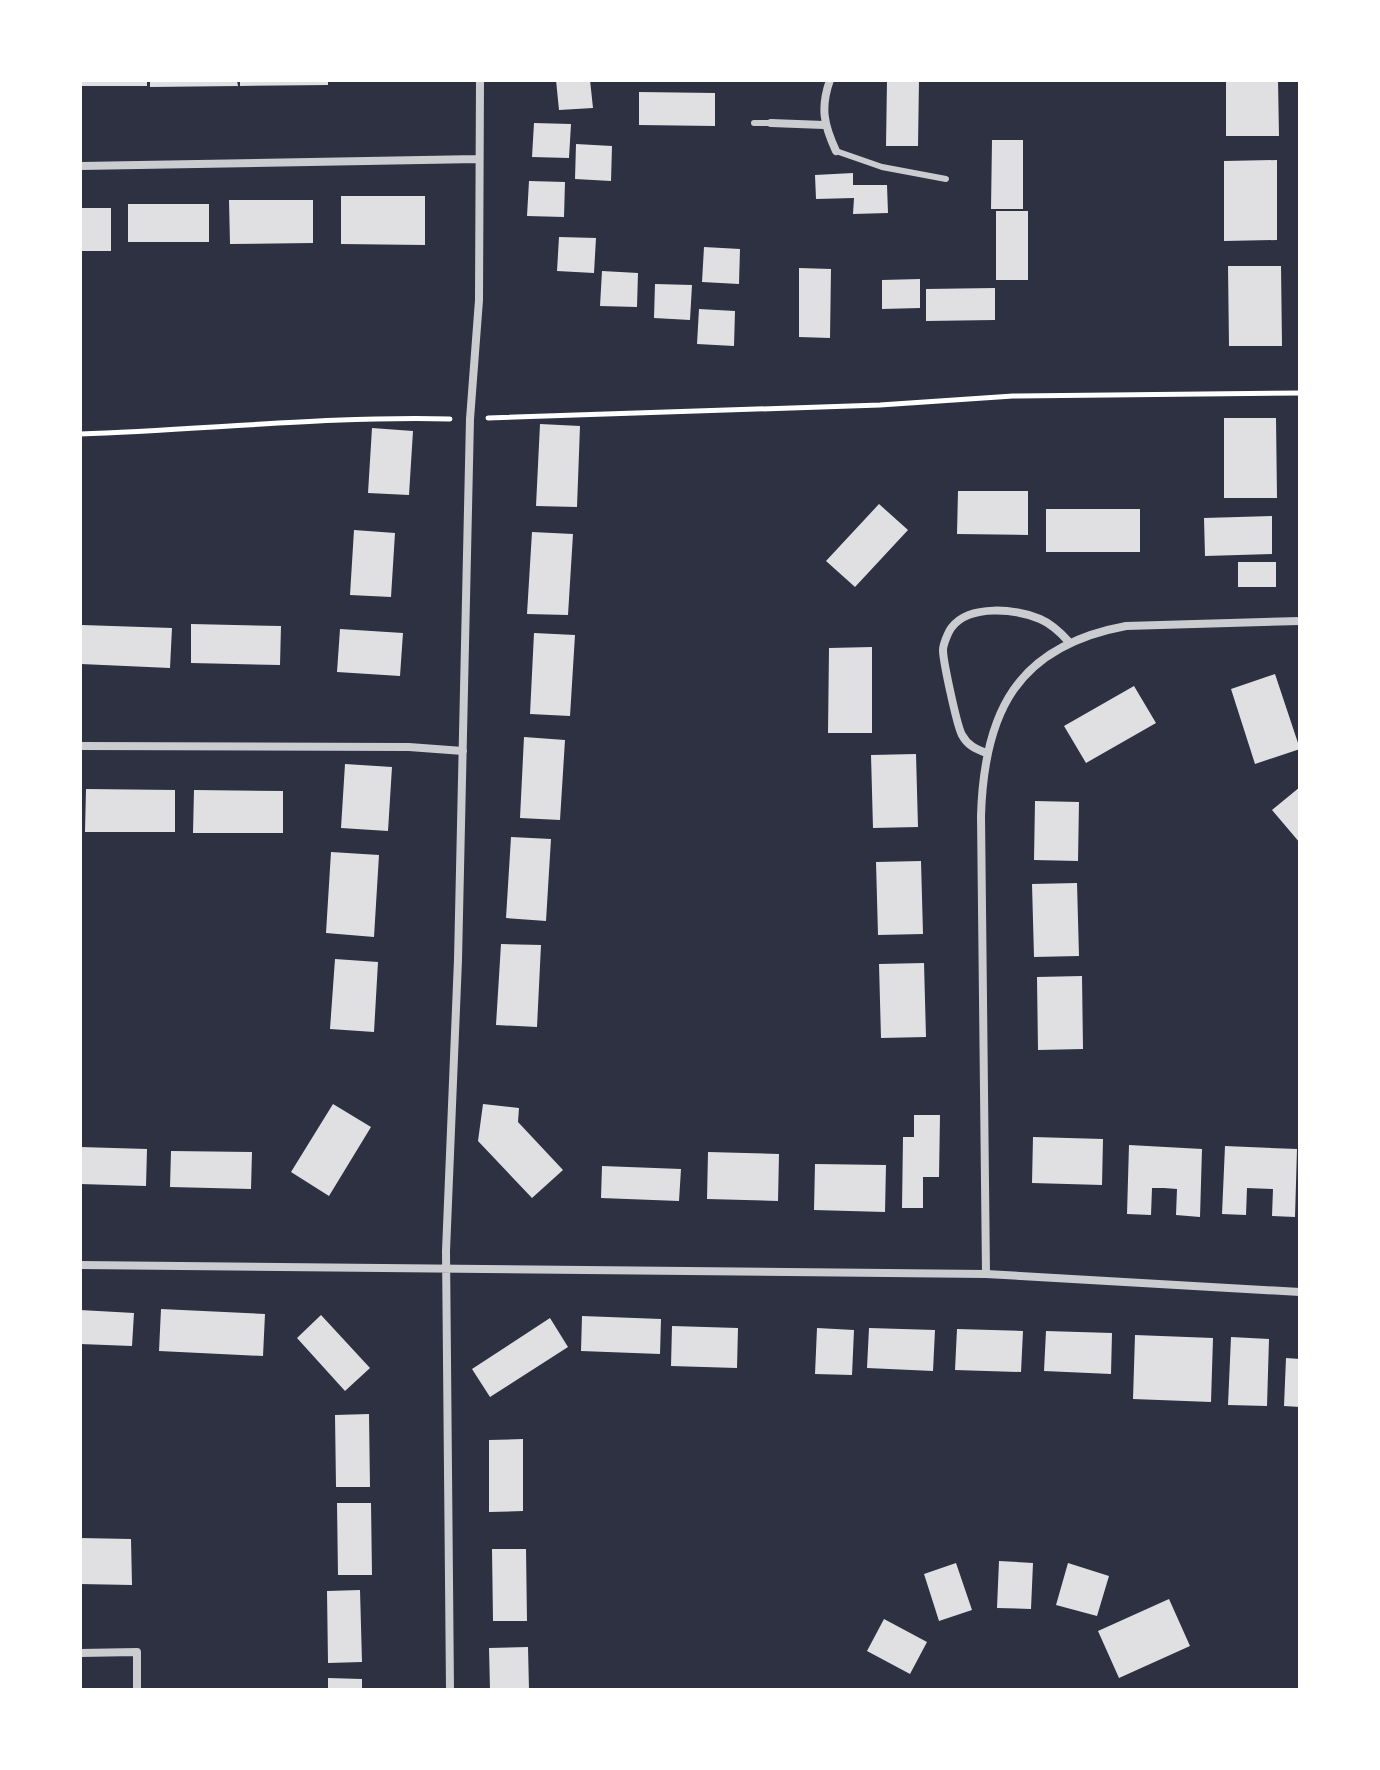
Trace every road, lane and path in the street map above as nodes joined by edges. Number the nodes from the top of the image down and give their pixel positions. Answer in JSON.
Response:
{"nodes":[{"id":1,"x":480,"y":80,"type":"edge"},
{"id":2,"x":830,"y":80,"type":"edge"},
{"id":3,"x":754,"y":123,"type":"dead end"},
{"id":4,"x":771,"y":123,"type":"joint"},
{"id":5,"x":824,"y":125,"type":"junction"},
{"id":6,"x":836,"y":151,"type":"joint"},
{"id":7,"x":478,"y":159,"type":"junction"},
{"id":8,"x":80,"y":166,"type":"edge"},
{"id":9,"x":946,"y":179,"type":"dead end"},
{"id":10,"x":1300,"y":393,"type":"edge"},
{"id":11,"x":470,"y":419,"type":"junction"},
{"id":12,"x":80,"y":434,"type":"edge"},
{"id":13,"x":1300,"y":621,"type":"edge"},
{"id":14,"x":1069,"y":642,"type":"junction"},
{"id":15,"x":80,"y":746,"type":"edge"},
{"id":16,"x":463,"y":751,"type":"junction"},
{"id":17,"x":986,"y":753,"type":"junction"},
{"id":18,"x":80,"y":1265,"type":"edge"},
{"id":19,"x":446,"y":1267,"type":"junction"},
{"id":20,"x":986,"y":1274,"type":"junction"},
{"id":21,"x":1300,"y":1292,"type":"edge"},
{"id":22,"x":80,"y":1653,"type":"edge"},
{"id":23,"x":137,"y":1690,"type":"edge"},
{"id":24,"x":450,"y":1690,"type":"edge"}],
"edges":[{"from":1,"to":7,"type":"street"},
{"from":2,"to":5,"type":"street"},
{"from":3,"to":4,"type":"lane"},
{"from":4,"to":5,"type":"street"},
{"from":5,"to":6,"type":"street"},
{"from":6,"to":9,"type":"lane"},
{"from":7,"to":8,"type":"street"},
{"from":7,"to":11,"type":"street"},
{"from":10,"to":11,"type":"path"},
{"from":11,"to":12,"type":"path"},
{"from":11,"to":16,"type":"street"},
{"from":13,"to":14,"type":"street"},
{"from":14,"to":17,"type":"street"},
{"from":14,"to":17,"type":"street"},
{"from":15,"to":16,"type":"street"},
{"from":16,"to":19,"type":"street"},
{"from":17,"to":20,"type":"street"},
{"from":18,"to":19,"type":"street"},
{"from":19,"to":20,"type":"street"},
{"from":19,"to":24,"type":"street"},
{"from":20,"to":21,"type":"street"},
{"from":22,"to":23,"type":"street"}]}
